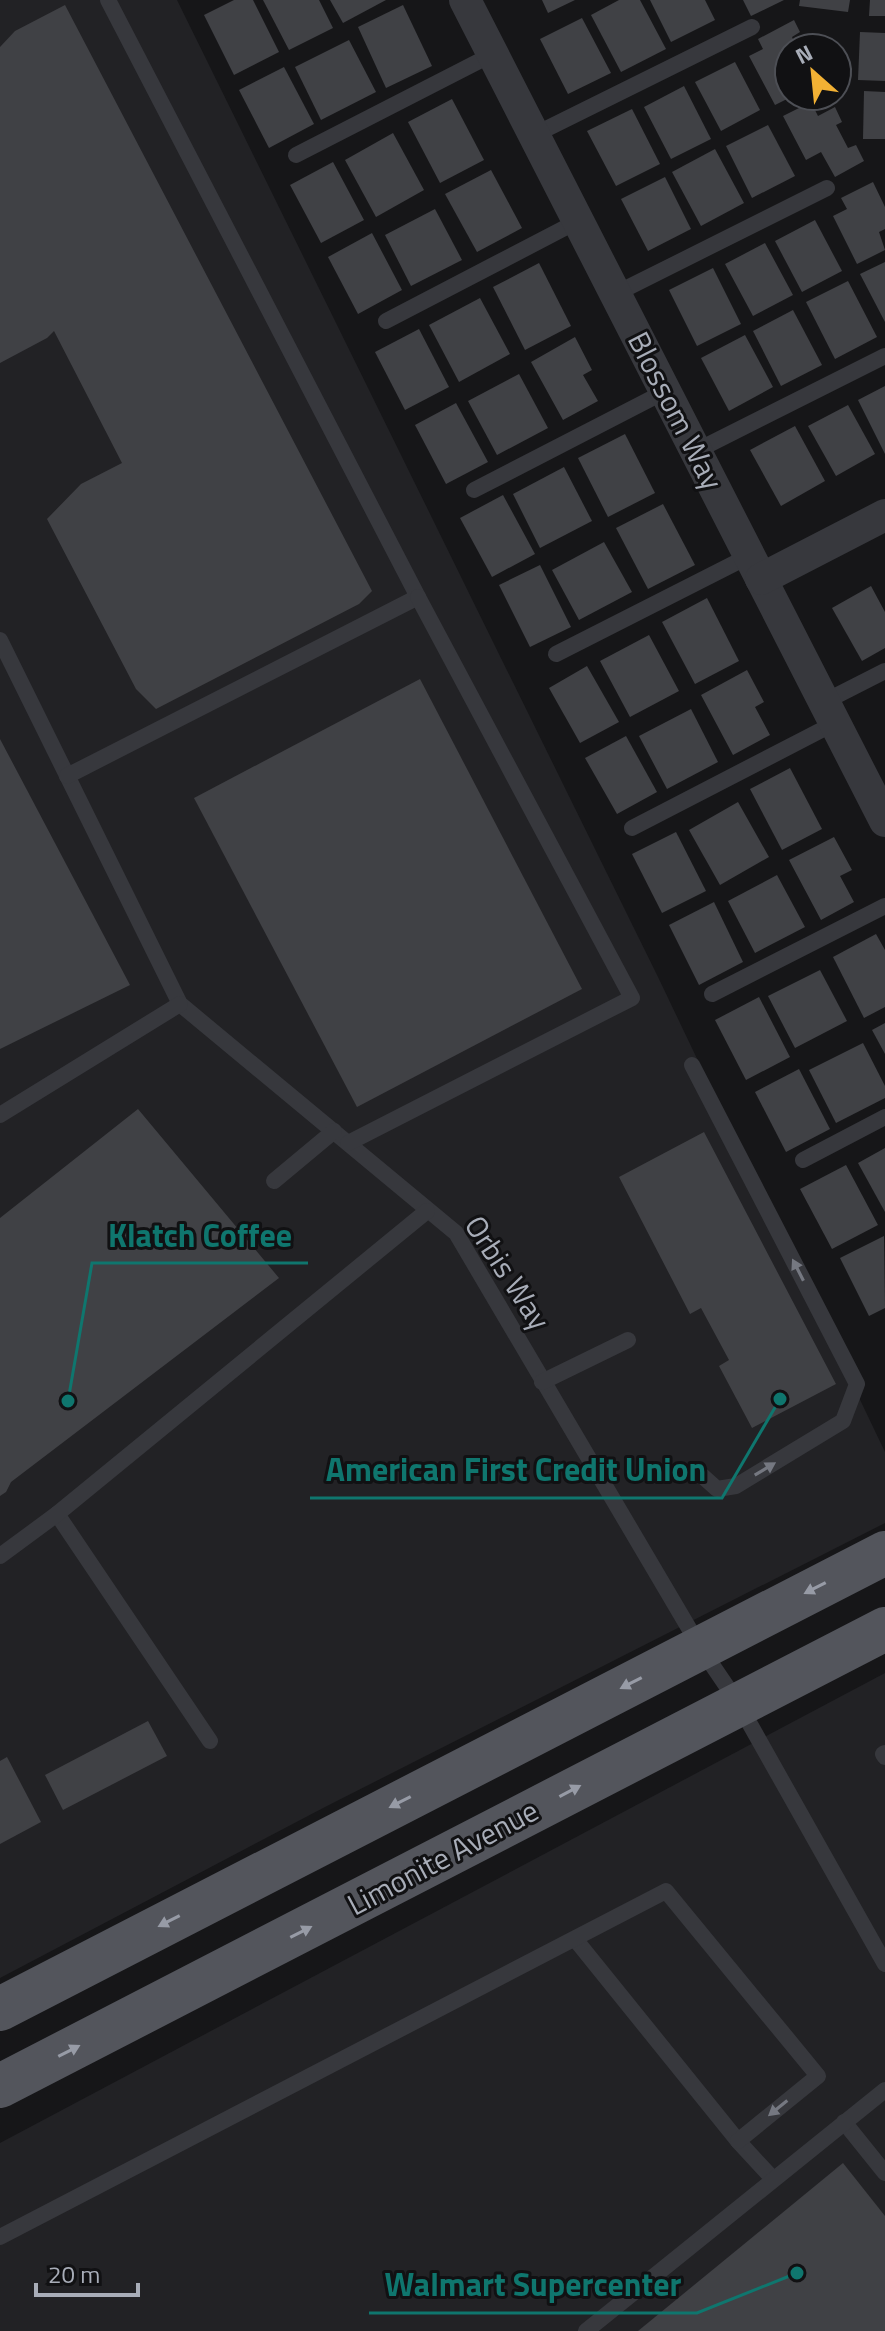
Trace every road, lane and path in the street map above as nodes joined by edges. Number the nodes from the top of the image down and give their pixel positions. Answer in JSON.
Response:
{"nodes":[{"id":1,"x":108,"y":0,"type":"edge"},
{"id":2,"x":465,"y":0,"type":"edge"},
{"id":3,"x":752,"y":27,"type":"dead end"},
{"id":4,"x":493,"y":54,"type":"junction"},
{"id":5,"x":534,"y":135,"type":"junction"},
{"id":6,"x":296,"y":155,"type":"dead end"},
{"id":7,"x":827,"y":188,"type":"dead end"},
{"id":8,"x":578,"y":221,"type":"junction"},
{"id":9,"x":615,"y":294,"type":"junction"},
{"id":10,"x":386,"y":321,"type":"dead end"},
{"id":11,"x":885,"y":356,"type":"edge"},
{"id":12,"x":666,"y":391,"type":"junction"},
{"id":13,"x":696,"y":451,"type":"junction"},
{"id":14,"x":474,"y":490,"type":"dead end"},
{"id":15,"x":885,"y":515,"type":"edge"},
{"id":16,"x":755,"y":568,"type":"junction"},
{"id":17,"x":418,"y":597,"type":"junction"},
{"id":18,"x":0,"y":640,"type":"edge"},
{"id":19,"x":556,"y":654,"type":"dead end"},
{"id":20,"x":885,"y":671,"type":"edge"},
{"id":21,"x":830,"y":712,"type":"junction"},
{"id":22,"x":67,"y":776,"type":"junction"},
{"id":23,"x":885,"y":821,"type":"edge"},
{"id":24,"x":632,"y":828,"type":"dead end"},
{"id":25,"x":885,"y":906,"type":"edge"},
{"id":26,"x":712,"y":994,"type":"dead end"},
{"id":27,"x":180,"y":1004,"type":"junction"},
{"id":28,"x":692,"y":1065,"type":"dead end"},
{"id":29,"x":0,"y":1115,"type":"edge"},
{"id":30,"x":885,"y":1117,"type":"edge"},
{"id":31,"x":334,"y":1131,"type":"junction"},
{"id":32,"x":348,"y":1143,"type":"junction"},
{"id":33,"x":803,"y":1160,"type":"dead end"},
{"id":34,"x":274,"y":1181,"type":"dead end"},
{"id":35,"x":427,"y":1211,"type":"junction"},
{"id":36,"x":628,"y":1340,"type":"dead end"},
{"id":37,"x":542,"y":1382,"type":"junction"},
{"id":38,"x":698,"y":1472,"type":"dead end"},
{"id":39,"x":57,"y":1514,"type":"junction"},
{"id":40,"x":885,"y":1553,"type":"edge"},
{"id":41,"x":0,"y":1556,"type":"edge"},
{"id":42,"x":885,"y":1629,"type":"edge"},
{"id":43,"x":700,"y":1647,"type":"junction"},
{"id":44,"x":738,"y":1703,"type":"junction"},
{"id":45,"x":210,"y":1741,"type":"dead end"},
{"id":46,"x":575,"y":1939,"type":"junction"},
{"id":47,"x":885,"y":1964,"type":"edge"},
{"id":48,"x":0,"y":2009,"type":"edge"},
{"id":49,"x":0,"y":2086,"type":"edge"},
{"id":50,"x":885,"y":2090,"type":"edge"},
{"id":51,"x":844,"y":2122,"type":"junction"},
{"id":52,"x":738,"y":2141,"type":"junction"},
{"id":53,"x":885,"y":2173,"type":"edge"},
{"id":54,"x":773,"y":2179,"type":"junction"},
{"id":55,"x":0,"y":2237,"type":"edge"},
{"id":56,"x":586,"y":2331,"type":"edge"}],
"edges":[{"from":1,"to":17,"type":"lane"},
{"from":2,"to":4,"type":"street","name":"Blossom Way"},
{"from":3,"to":5,"type":"lane"},
{"from":4,"to":5,"type":"street","name":"Blossom Way"},
{"from":4,"to":6,"type":"lane"},
{"from":5,"to":8,"type":"street","name":"Blossom Way"},
{"from":7,"to":9,"type":"lane"},
{"from":8,"to":9,"type":"street","name":"Blossom Way"},
{"from":8,"to":10,"type":"lane"},
{"from":9,"to":12,"type":"street","name":"Blossom Way"},
{"from":11,"to":13,"type":"lane"},
{"from":12,"to":13,"type":"street","name":"Blossom Way"},
{"from":12,"to":14,"type":"lane"},
{"from":13,"to":16,"type":"street","name":"Blossom Way"},
{"from":15,"to":16,"type":"street"},
{"from":16,"to":19,"type":"lane"},
{"from":16,"to":21,"type":"street","name":"Blossom Way"},
{"from":17,"to":22,"type":"lane"},
{"from":17,"to":32,"type":"lane"},
{"from":18,"to":22,"type":"lane"},
{"from":20,"to":21,"type":"lane"},
{"from":21,"to":23,"type":"street","name":"Blossom Way"},
{"from":21,"to":24,"type":"lane"},
{"from":22,"to":27,"type":"lane"},
{"from":25,"to":26,"type":"lane"},
{"from":27,"to":29,"type":"lane"},
{"from":27,"to":31,"type":"lane","name":"Orbis Way"},
{"from":38,"to":28,"type":"lane","one_way":true},
{"from":30,"to":33,"type":"lane"},
{"from":31,"to":32,"type":"lane","name":"Orbis Way"},
{"from":31,"to":34,"type":"lane"},
{"from":32,"to":35,"type":"lane","name":"Orbis Way"},
{"from":35,"to":37,"type":"lane","name":"Orbis Way"},
{"from":35,"to":39,"type":"lane"},
{"from":36,"to":37,"type":"lane"},
{"from":37,"to":43,"type":"lane","name":"Orbis Way"},
{"from":39,"to":41,"type":"lane"},
{"from":39,"to":45,"type":"lane"},
{"from":40,"to":43,"type":"main road","one_way":true},
{"from":42,"to":44,"type":"main road","name":"Limonite Avenue"},
{"from":43,"to":44,"type":"lane","name":"Orbis Way"},
{"from":43,"to":48,"type":"main road","one_way":true},
{"from":44,"to":47,"type":"lane"},
{"from":49,"to":44,"type":"main road","name":"Limonite Avenue","one_way":true},
{"from":46,"to":52,"type":"lane"},
{"from":46,"to":52,"type":"lane","one_way":true},
{"from":46,"to":55,"type":"lane"},
{"from":50,"to":51,"type":"lane"},
{"from":51,"to":53,"type":"lane"},
{"from":51,"to":54,"type":"lane"},
{"from":52,"to":54,"type":"lane"},
{"from":54,"to":56,"type":"lane"}]}
